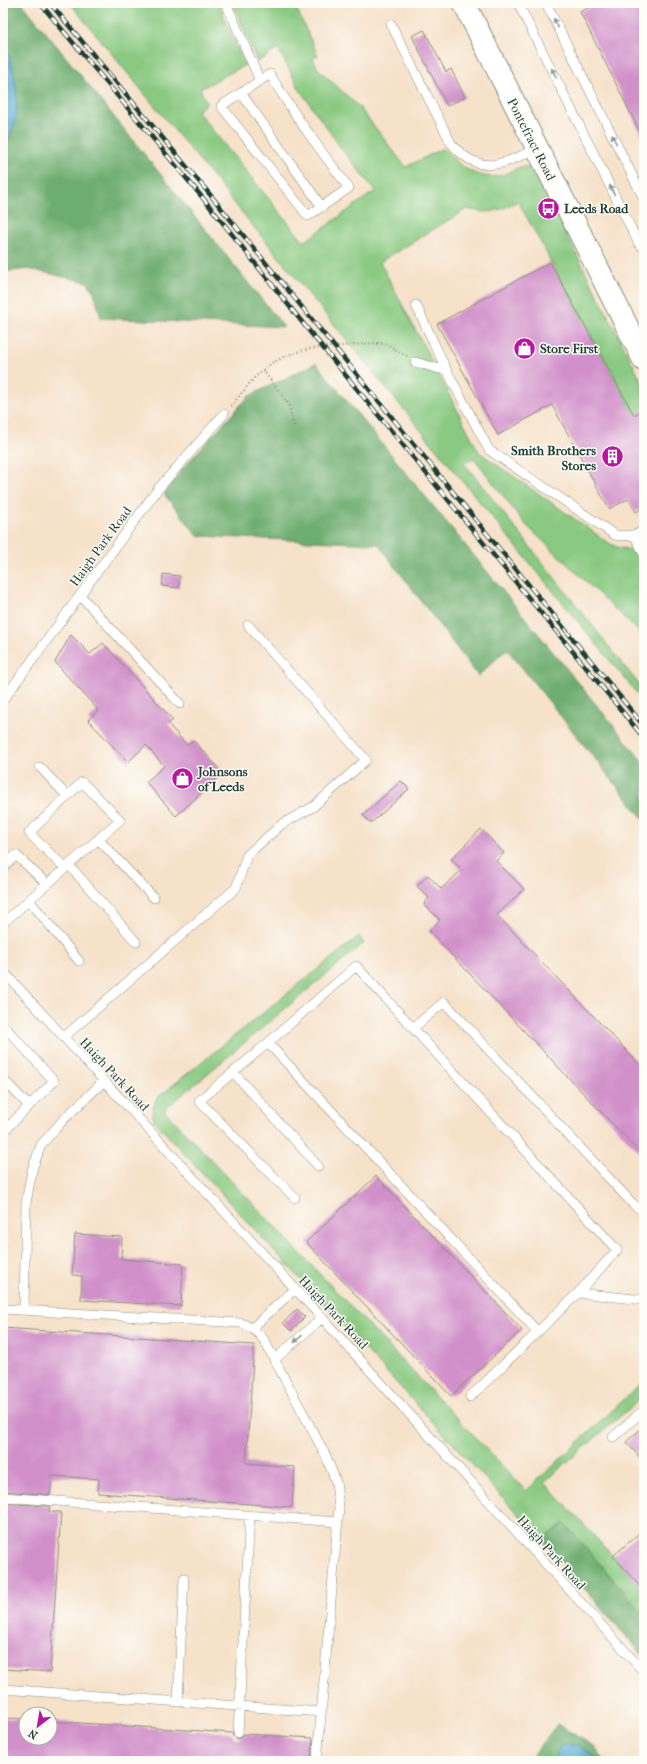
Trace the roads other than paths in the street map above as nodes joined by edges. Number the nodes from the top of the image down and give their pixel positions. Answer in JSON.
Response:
{"nodes":[{"id":1,"x":226,"y":3,"type":"edge"},
{"id":2,"x":464,"y":3,"type":"edge"},
{"id":3,"x":518,"y":3,"type":"edge"},
{"id":4,"x":546,"y":3,"type":"edge"},
{"id":5,"x":392,"y":24,"type":"dead end"},
{"id":6,"x":260,"y":81,"type":"junction"},
{"id":7,"x":241,"y":93,"type":"junction"},
{"id":8,"x":537,"y":148,"type":"junction"},
{"id":9,"x":644,"y":199,"type":"edge"},
{"id":10,"x":322,"y":206,"type":"junction"},
{"id":11,"x":644,"y":248,"type":"edge"},
{"id":12,"x":416,"y":305,"type":"dead end"},
{"id":13,"x":644,"y":360,"type":"edge"},
{"id":14,"x":415,"y":362,"type":"road end"},
{"id":15,"x":447,"y":371,"type":"junction"},
{"id":16,"x":224,"y":414,"type":"road end"},
{"id":17,"x":644,"y":531,"type":"edge"},
{"id":18,"x":635,"y":536,"type":"junction"},
{"id":19,"x":644,"y":554,"type":"edge"},
{"id":20,"x":80,"y":595,"type":"junction"},
{"id":21,"x":248,"y":625,"type":"dead end"},
{"id":22,"x":3,"y":700,"type":"edge"},
{"id":23,"x":180,"y":704,"type":"dead end"},
{"id":24,"x":40,"y":767,"type":"dead end"},
{"id":25,"x":67,"y":796,"type":"junction"},
{"id":26,"x":98,"y":839,"type":"junction"},
{"id":27,"x":67,"y":866,"type":"junction"},
{"id":28,"x":3,"y":868,"type":"edge"},
{"id":29,"x":47,"y":884,"type":"junction"},
{"id":30,"x":154,"y":898,"type":"dead end"},
{"id":31,"x":29,"y":900,"type":"junction"},
{"id":32,"x":3,"y":923,"type":"edge"},
{"id":33,"x":136,"y":942,"type":"dead end"},
{"id":34,"x":79,"y":961,"type":"dead end"},
{"id":35,"x":3,"y":971,"type":"edge"},
{"id":36,"x":3,"y":1025,"type":"edge"},
{"id":37,"x":413,"y":1028,"type":"junction"},
{"id":38,"x":64,"y":1037,"type":"junction"},
{"id":39,"x":268,"y":1043,"type":"junction"},
{"id":40,"x":233,"y":1072,"type":"junction"},
{"id":41,"x":3,"y":1079,"type":"edge"},
{"id":42,"x":104,"y":1080,"type":"junction"},
{"id":43,"x":29,"y":1106,"type":"junction"},
{"id":44,"x":4,"y":1130,"type":"edge"},
{"id":45,"x":318,"y":1166,"type":"dead end"},
{"id":46,"x":295,"y":1198,"type":"dead end"},
{"id":47,"x":644,"y":1212,"type":"edge"},
{"id":48,"x":295,"y":1289,"type":"junction"},
{"id":49,"x":578,"y":1293,"type":"junction"},
{"id":50,"x":644,"y":1300,"type":"edge"},
{"id":51,"x":3,"y":1309,"type":"edge"},
{"id":52,"x":24,"y":1310,"type":"junction"},
{"id":53,"x":322,"y":1318,"type":"junction"},
{"id":54,"x":252,"y":1328,"type":"junction"},
{"id":55,"x":538,"y":1332,"type":"junction"},
{"id":56,"x":274,"y":1360,"type":"junction"},
{"id":57,"x":470,"y":1397,"type":"dead end"},
{"id":58,"x":644,"y":1410,"type":"edge"},
{"id":59,"x":612,"y":1437,"type":"dead end"},
{"id":60,"x":3,"y":1497,"type":"edge"},
{"id":61,"x":250,"y":1515,"type":"junction"},
{"id":62,"x":338,"y":1522,"type":"junction"},
{"id":63,"x":184,"y":1578,"type":"dead end"},
{"id":64,"x":644,"y":1672,"type":"edge"},
{"id":65,"x":3,"y":1690,"type":"edge"},
{"id":66,"x":178,"y":1702,"type":"junction"},
{"id":67,"x":240,"y":1706,"type":"junction"},
{"id":68,"x":321,"y":1712,"type":"junction"},
{"id":69,"x":238,"y":1733,"type":"dead end"},
{"id":70,"x":316,"y":1761,"type":"edge"}],
"edges":[{"from":1,"to":6,"type":"lane"},
{"from":2,"to":8,"type":"main road","name":"Pontefract Road"},
{"from":11,"to":3,"type":"lane","one_way":true},
{"from":9,"to":4,"type":"lane","one_way":true},
{"from":5,"to":8,"type":"lane"},
{"from":6,"to":7,"type":"lane"},
{"from":6,"to":10,"type":"lane"},
{"from":7,"to":10,"type":"lane"},
{"from":7,"to":10,"type":"lane"},
{"from":8,"to":13,"type":"main road","name":"Pontefract Road"},
{"from":12,"to":15,"type":"lane"},
{"from":14,"to":15,"type":"lane"},
{"from":15,"to":18,"type":"lane"},
{"from":16,"to":20,"type":"lane","name":"Haigh Park Road"},
{"from":17,"to":18,"type":"lane"},
{"from":18,"to":19,"type":"lane"},
{"from":20,"to":22,"type":"lane","name":"Haigh Park Road"},
{"from":20,"to":23,"type":"lane"},
{"from":21,"to":38,"type":"lane"},
{"from":24,"to":25,"type":"lane"},
{"from":25,"to":26,"type":"lane"},
{"from":25,"to":27,"type":"lane"},
{"from":26,"to":27,"type":"lane"},
{"from":26,"to":30,"type":"lane"},
{"from":27,"to":29,"type":"lane"},
{"from":27,"to":33,"type":"lane"},
{"from":28,"to":29,"type":"lane"},
{"from":29,"to":31,"type":"lane"},
{"from":31,"to":32,"type":"lane"},
{"from":31,"to":34,"type":"lane"},
{"from":35,"to":38,"type":"lane","name":"Haigh Park Road"},
{"from":36,"to":43,"type":"lane"},
{"from":37,"to":39,"type":"lane"},
{"from":37,"to":47,"type":"lane"},
{"from":37,"to":49,"type":"lane"},
{"from":38,"to":42,"type":"lane","name":"Haigh Park Road"},
{"from":39,"to":40,"type":"lane"},
{"from":39,"to":55,"type":"lane"},
{"from":40,"to":45,"type":"lane"},
{"from":40,"to":46,"type":"lane"},
{"from":41,"to":43,"type":"lane"},
{"from":42,"to":48,"type":"lane","name":"Haigh Park Road"},
{"from":42,"to":52,"type":"lane"},
{"from":43,"to":44,"type":"lane"},
{"from":48,"to":53,"type":"lane","name":"Haigh Park Road"},
{"from":48,"to":54,"type":"lane"},
{"from":49,"to":50,"type":"lane"},
{"from":49,"to":55,"type":"lane"},
{"from":51,"to":52,"type":"lane"},
{"from":52,"to":54,"type":"lane"},
{"from":53,"to":56,"type":"lane","one_way":true},
{"from":53,"to":64,"type":"lane","name":"Haigh Park Road"},
{"from":54,"to":56,"type":"lane"},
{"from":55,"to":57,"type":"lane"},
{"from":56,"to":62,"type":"lane"},
{"from":58,"to":59,"type":"lane"},
{"from":60,"to":61,"type":"lane"},
{"from":61,"to":62,"type":"lane"},
{"from":61,"to":67,"type":"lane"},
{"from":62,"to":68,"type":"lane"},
{"from":63,"to":66,"type":"lane"},
{"from":65,"to":66,"type":"lane"},
{"from":66,"to":67,"type":"lane"},
{"from":67,"to":68,"type":"lane"},
{"from":67,"to":69,"type":"lane"},
{"from":68,"to":70,"type":"lane"}]}
